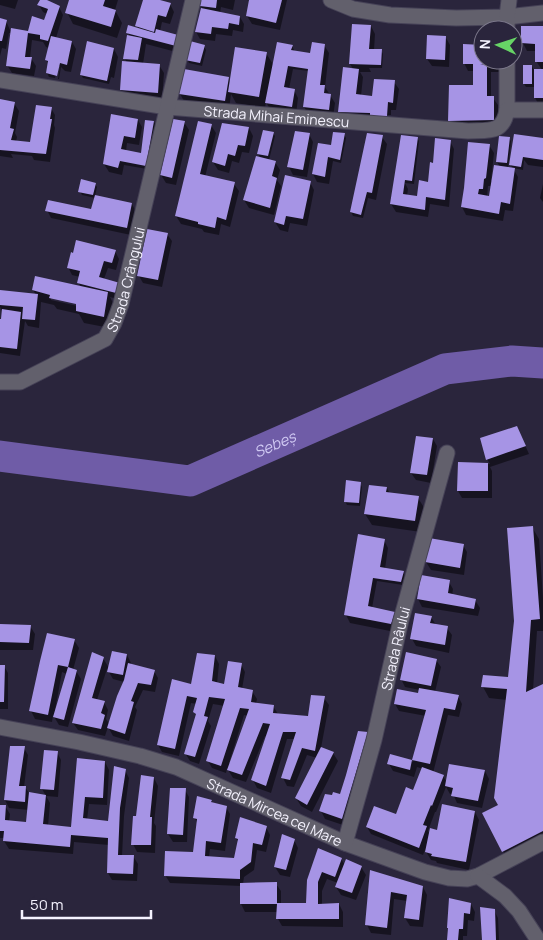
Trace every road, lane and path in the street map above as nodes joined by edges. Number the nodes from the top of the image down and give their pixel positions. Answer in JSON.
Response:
{"nodes":[{"id":1,"x":331,"y":0,"type":"edge"},
{"id":2,"x":509,"y":0,"type":"edge"},
{"id":3,"x":190,"y":1,"type":"edge"},
{"id":4,"x":543,"y":13,"type":"edge"},
{"id":5,"x":476,"y":20,"type":"edge"},
{"id":6,"x":507,"y":20,"type":"edge"},
{"id":7,"x":518,"y":20,"type":"edge"},
{"id":8,"x":507,"y":70,"type":"edge"},
{"id":9,"x":0,"y":80,"type":"edge"},
{"id":10,"x":167,"y":108,"type":"junction"},
{"id":11,"x":507,"y":110,"type":"junction"},
{"id":12,"x":543,"y":110,"type":"edge"},
{"id":13,"x":0,"y":382,"type":"edge"},
{"id":14,"x":447,"y":453,"type":"dead end"},
{"id":15,"x":0,"y":727,"type":"edge"},
{"id":16,"x":543,"y":842,"type":"edge"},
{"id":17,"x":345,"y":843,"type":"junction"},
{"id":18,"x":478,"y":876,"type":"junction"},
{"id":19,"x":538,"y":940,"type":"edge"}],
"edges":[{"from":1,"to":5,"type":"street"},
{"from":2,"to":6,"type":"street"},
{"from":3,"to":10,"type":"street","name":"Strada Crângului"},
{"from":4,"to":7,"type":"street"},
{"from":8,"to":11,"type":"street"},
{"from":9,"to":10,"type":"street","name":"Strada Mihai Eminescu"},
{"from":10,"to":11,"type":"street","name":"Strada Mihai Eminescu"},
{"from":10,"to":13,"type":"street","name":"Strada Crângului"},
{"from":11,"to":12,"type":"street"},
{"from":14,"to":17,"type":"street","name":"Strada Râului"},
{"from":15,"to":17,"type":"street","name":"Strada Mircea cel Mare"},
{"from":16,"to":18,"type":"street","name":"Strada Mircea cel Mare"},
{"from":17,"to":18,"type":"street","name":"Strada Mircea cel Mare"},
{"from":18,"to":19,"type":"street"}]}
